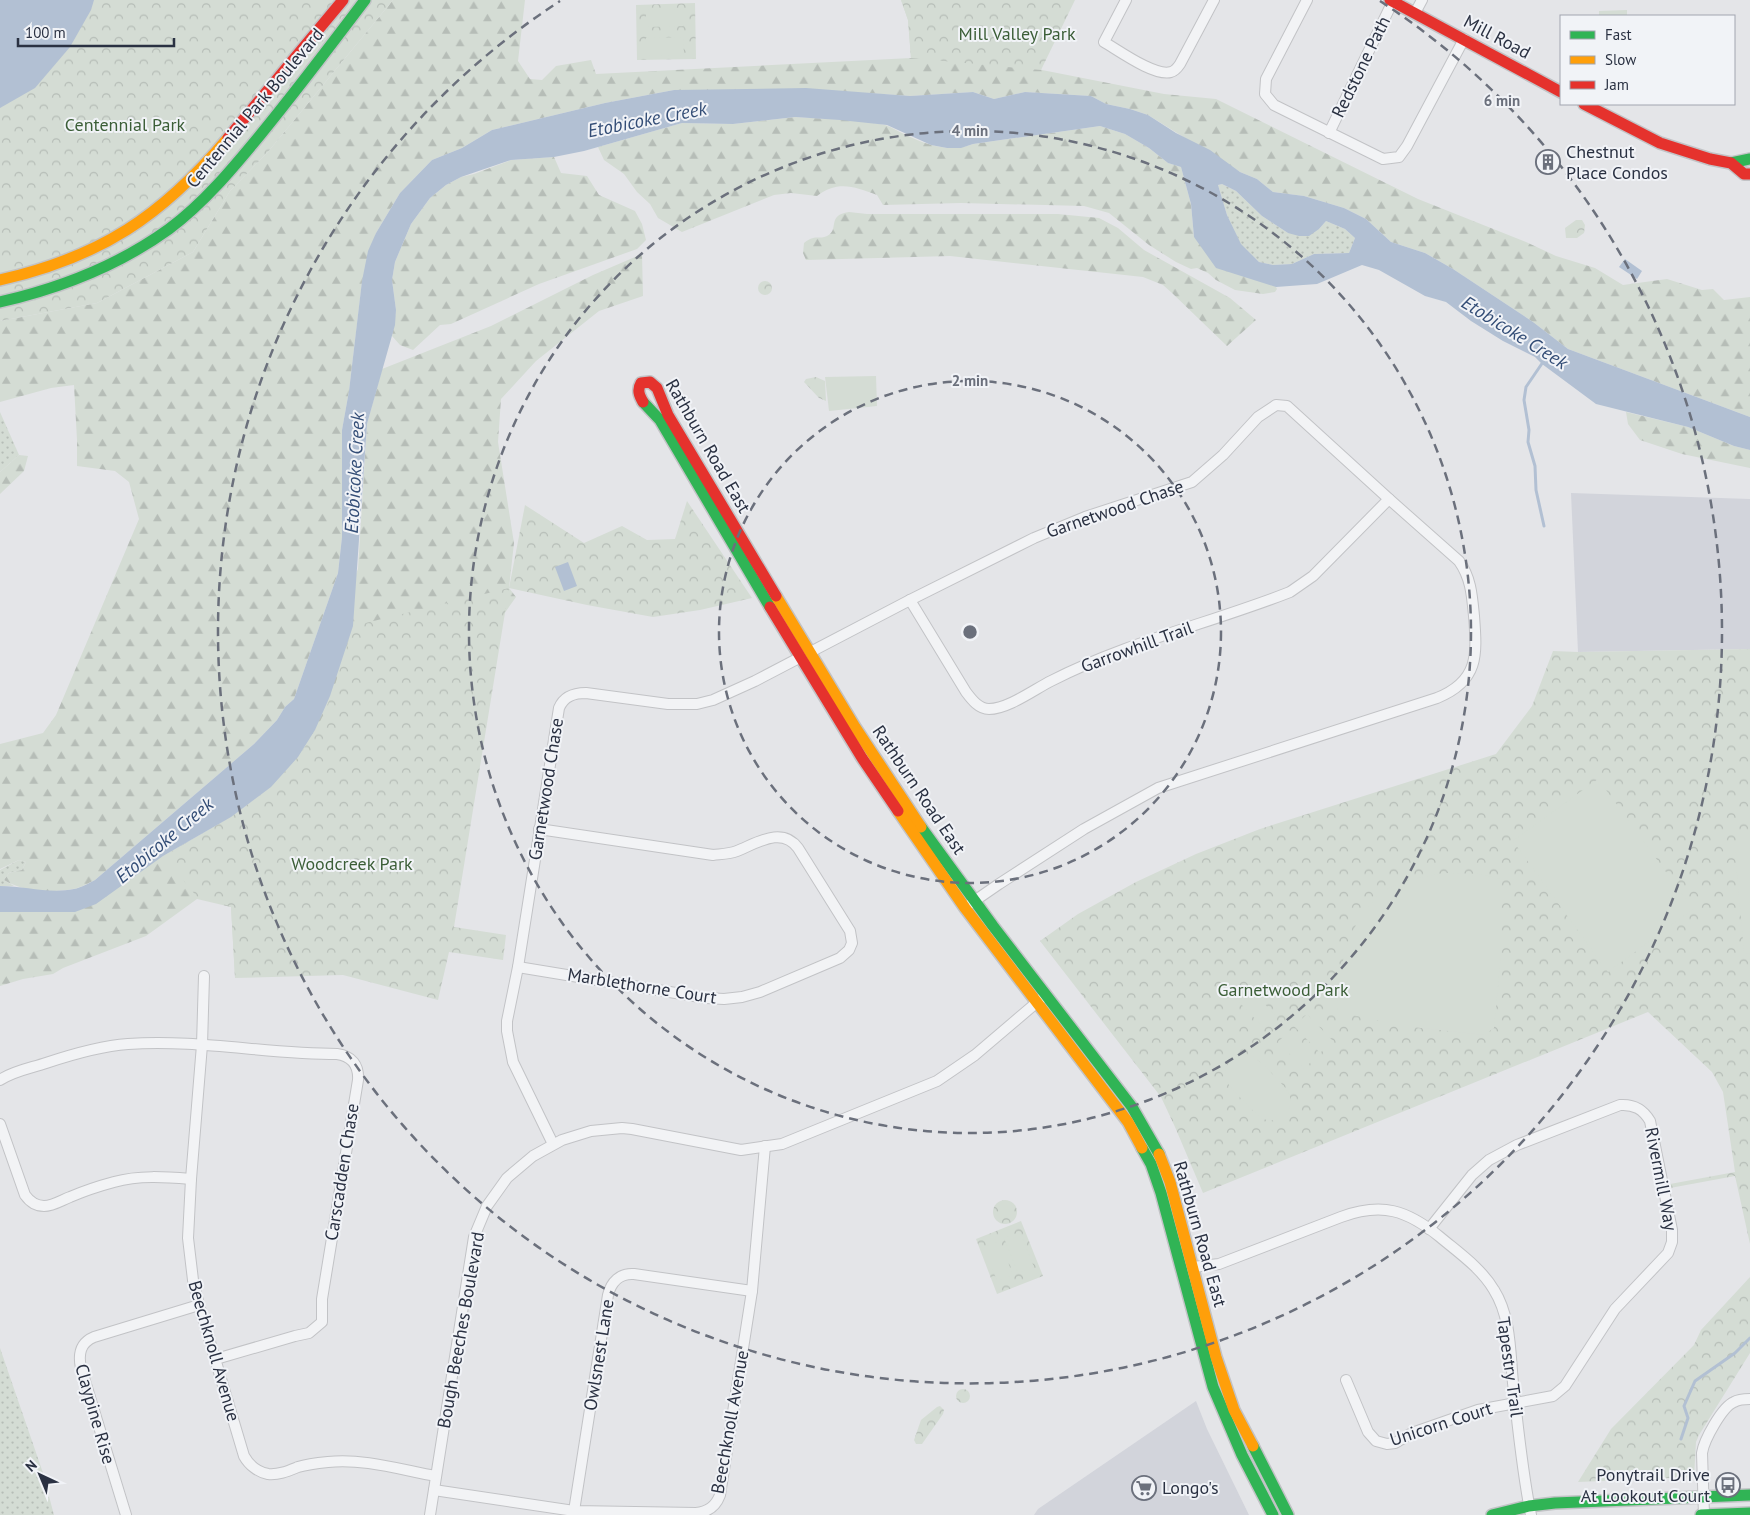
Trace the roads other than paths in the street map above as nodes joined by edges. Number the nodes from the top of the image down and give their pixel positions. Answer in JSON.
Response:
{"nodes":[{"id":1,"x":343,"y":0,"type":"edge"},
{"id":2,"x":365,"y":0,"type":"edge"},
{"id":3,"x":1126,"y":0,"type":"edge"},
{"id":4,"x":1214,"y":0,"type":"edge"},
{"id":5,"x":1307,"y":0,"type":"edge"},
{"id":6,"x":1422,"y":0,"type":"edge"},
{"id":7,"x":1391,"y":1,"type":"edge"},
{"id":8,"x":1415,"y":13,"type":"junction"},
{"id":9,"x":1464,"y":39,"type":"junction"},
{"id":10,"x":1560,"y":91,"type":"edge"},
{"id":11,"x":1586,"y":105,"type":"edge"},
{"id":12,"x":1330,"y":133,"type":"junction"},
{"id":13,"x":1750,"y":159,"type":"edge"},
{"id":14,"x":1730,"y":163,"type":"junction"},
{"id":15,"x":1750,"y":174,"type":"edge"},
{"id":16,"x":0,"y":280,"type":"edge"},
{"id":17,"x":0,"y":302,"type":"edge"},
{"id":18,"x":1389,"y":499,"type":"junction"},
{"id":19,"x":910,"y":600,"type":"junction"},
{"id":20,"x":805,"y":655,"type":"junction"},
{"id":21,"x":539,"y":829,"type":"junction"},
{"id":22,"x":970,"y":904,"type":"junction"},
{"id":23,"x":518,"y":967,"type":"junction"},
{"id":24,"x":204,"y":976,"type":"dead end"},
{"id":25,"x":1041,"y":999,"type":"junction"},
{"id":26,"x":202,"y":1045,"type":"junction"},
{"id":27,"x":0,"y":1080,"type":"edge"},
{"id":28,"x":0,"y":1124,"type":"edge"},
{"id":29,"x":553,"y":1144,"type":"junction"},
{"id":30,"x":765,"y":1146,"type":"junction"},
{"id":31,"x":191,"y":1179,"type":"junction"},
{"id":32,"x":1429,"y":1229,"type":"junction"},
{"id":33,"x":1193,"y":1267,"type":"junction"},
{"id":34,"x":752,"y":1291,"type":"junction"},
{"id":35,"x":199,"y":1305,"type":"junction"},
{"id":36,"x":216,"y":1359,"type":"junction"},
{"id":37,"x":1346,"y":1380,"type":"dead end"},
{"id":38,"x":1750,"y":1399,"type":"edge"},
{"id":39,"x":1515,"y":1402,"type":"junction"},
{"id":40,"x":436,"y":1476,"type":"junction"},
{"id":41,"x":434,"y":1490,"type":"junction"},
{"id":42,"x":1750,"y":1495,"type":"edge"},
{"id":43,"x":1703,"y":1497,"type":"junction"},
{"id":44,"x":1530,"y":1510,"type":"edge"},
{"id":45,"x":574,"y":1511,"type":"junction"},
{"id":46,"x":1750,"y":1513,"type":"edge"},
{"id":47,"x":126,"y":1515,"type":"edge"},
{"id":48,"x":430,"y":1515,"type":"edge"},
{"id":49,"x":1273,"y":1515,"type":"edge"},
{"id":50,"x":1288,"y":1515,"type":"edge"},
{"id":51,"x":1492,"y":1515,"type":"edge"},
{"id":52,"x":1703,"y":1515,"type":"edge"}],
"edges":[{"from":1,"to":16,"type":"street","name":"Centennial Park Boulevard"},
{"from":2,"to":17,"type":"street","name":"Centennial Park Boulevard"},
{"from":3,"to":4,"type":"street"},
{"from":5,"to":12,"type":"street","name":"Redstone Path"},
{"from":6,"to":8,"type":"street"},
{"from":7,"to":8,"type":"street","name":"Mill Road"},
{"from":7,"to":12,"type":"street","name":"Redstone Path"},
{"from":8,"to":9,"type":"street","name":"Mill Road"},
{"from":9,"to":10,"type":"street","name":"Mill Road"},
{"from":9,"to":12,"type":"street","name":"Redstone Path"},
{"from":11,"to":14,"type":"street"},
{"from":13,"to":14,"type":"street"},
{"from":14,"to":15,"type":"street"},
{"from":18,"to":19,"type":"street","name":"Garnetwood Chase"},
{"from":18,"to":19,"type":"street","name":"Garrowhill Trail"},
{"from":18,"to":22,"type":"street","name":"Garnetwood Chase"},
{"from":19,"to":20,"type":"street","name":"Garnetwood Chase"},
{"from":20,"to":20,"type":"street","name":"Rathburn Road East"},
{"from":20,"to":21,"type":"street","name":"Garnetwood Chase"},
{"from":20,"to":22,"type":"street","name":"Rathburn Road East"},
{"from":21,"to":23,"type":"street","name":"Garnetwood Chase"},
{"from":21,"to":23,"type":"street","name":"Marblethorne Court"},
{"from":22,"to":25,"type":"street","name":"Rathburn Road East"},
{"from":23,"to":29,"type":"street","name":"Garnetwood Chase"},
{"from":24,"to":26,"type":"street","name":"Beechknoll Avenue"},
{"from":25,"to":30,"type":"street","name":"Bough Beeches Boulevard"},
{"from":25,"to":33,"type":"street","name":"Rathburn Road East"},
{"from":25,"to":49,"type":"street","name":"Rathburn Road East"},
{"from":26,"to":27,"type":"street","name":"Carscadden Chase"},
{"from":26,"to":31,"type":"street","name":"Beechknoll Avenue"},
{"from":26,"to":36,"type":"street","name":"Carscadden Chase"},
{"from":28,"to":31,"type":"street"},
{"from":29,"to":30,"type":"street","name":"Bough Beeches Boulevard"},
{"from":29,"to":40,"type":"street","name":"Bough Beeches Boulevard"},
{"from":30,"to":34,"type":"street","name":"Beechknoll Avenue"},
{"from":31,"to":35,"type":"street","name":"Beechknoll Avenue"},
{"from":32,"to":33,"type":"street","name":"Tapestry Trail"},
{"from":32,"to":39,"type":"street","name":"Tapestry Trail"},
{"from":32,"to":39,"type":"street","name":"Rivermill Way"},
{"from":33,"to":50,"type":"street","name":"Rathburn Road East"},
{"from":34,"to":45,"type":"street","name":"Beechknoll Avenue"},
{"from":34,"to":45,"type":"street","name":"Owlsnest Lane"},
{"from":35,"to":36,"type":"street","name":"Beechknoll Avenue"},
{"from":35,"to":47,"type":"street","name":"Claypine Rise"},
{"from":36,"to":40,"type":"street","name":"Beechknoll Avenue"},
{"from":37,"to":39,"type":"street","name":"Unicorn Court"},
{"from":38,"to":43,"type":"street"},
{"from":39,"to":44,"type":"street","name":"Tapestry Trail"},
{"from":40,"to":41,"type":"street","name":"Bough Beeches Boulevard"},
{"from":41,"to":45,"type":"street","name":"Beechknoll Avenue"},
{"from":41,"to":48,"type":"street","name":"Bough Beeches Boulevard"},
{"from":42,"to":43,"type":"street"},
{"from":43,"to":44,"type":"street"},
{"from":43,"to":52,"type":"street"},
{"from":44,"to":51,"type":"street"},
{"from":46,"to":52,"type":"street"}]}
